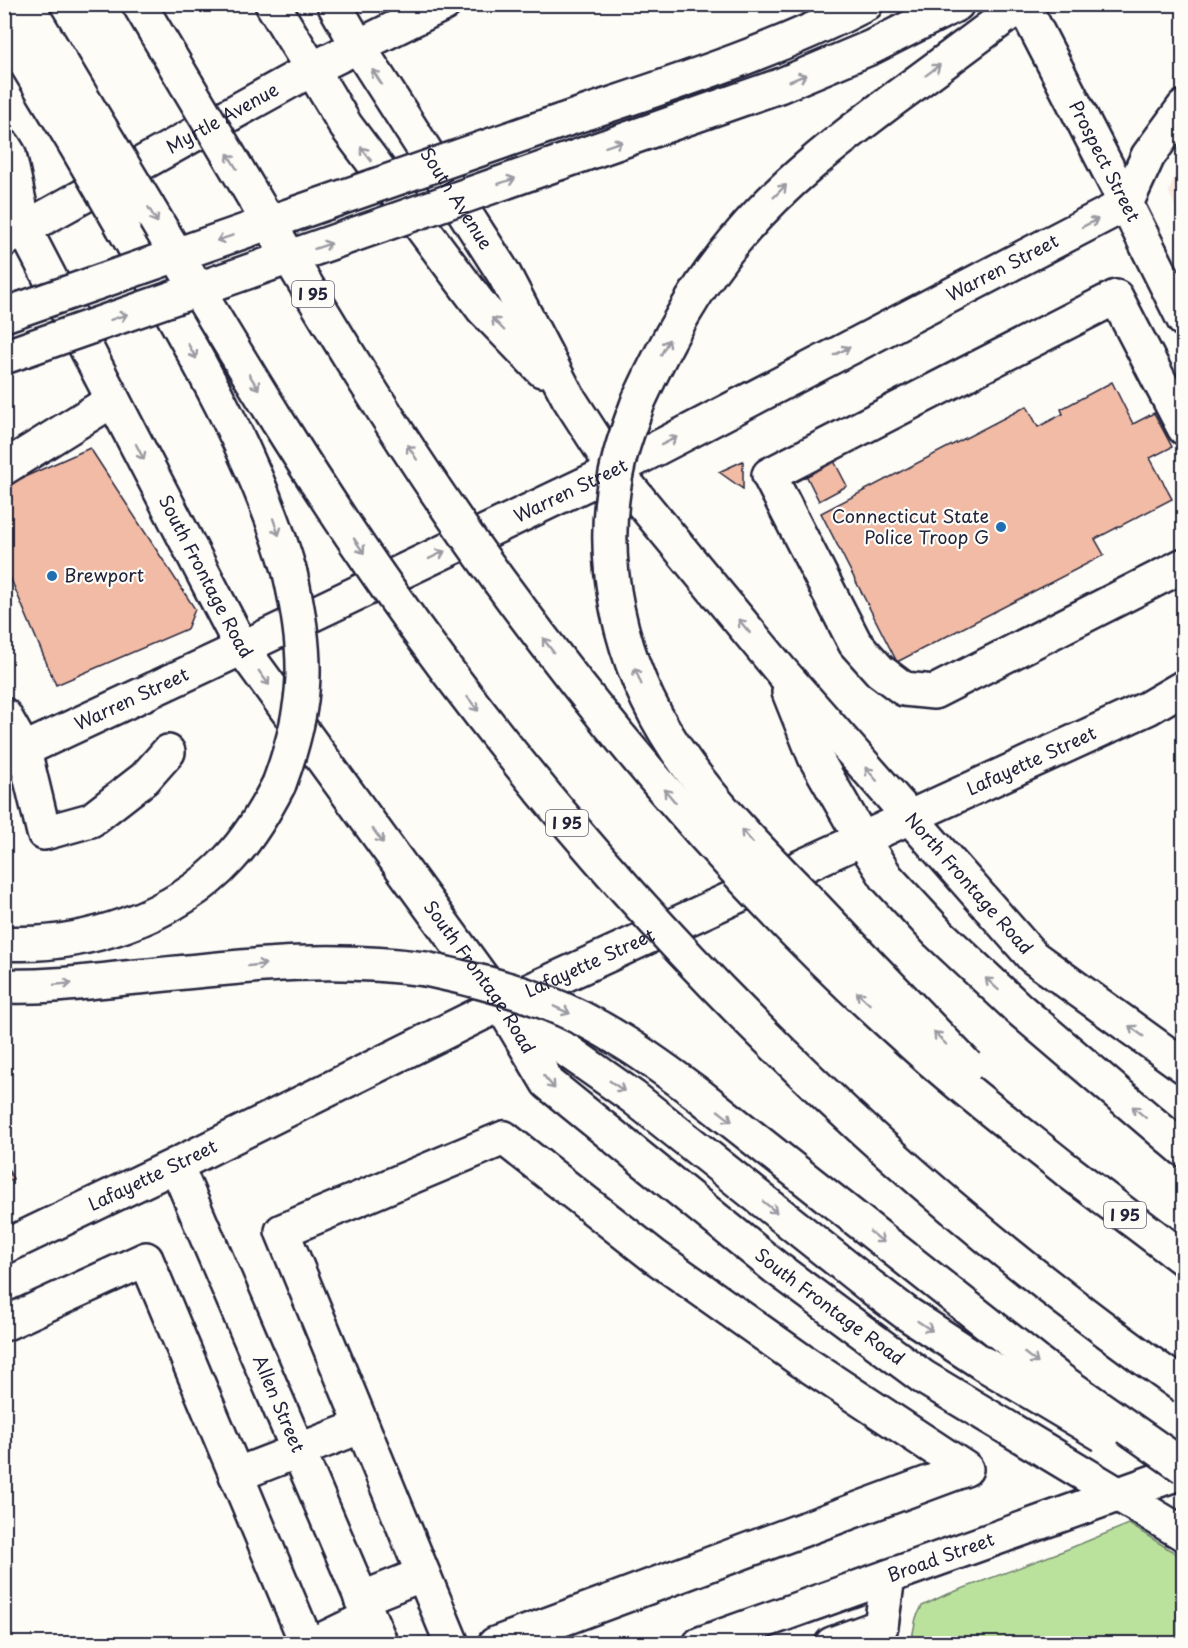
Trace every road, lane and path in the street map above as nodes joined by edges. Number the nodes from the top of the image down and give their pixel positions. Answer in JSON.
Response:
{"nodes":[{"id":1,"x":26,"y":4,"type":"edge"},
{"id":2,"x":139,"y":4,"type":"edge"},
{"id":3,"x":272,"y":4,"type":"edge"},
{"id":4,"x":334,"y":4,"type":"edge"},
{"id":5,"x":444,"y":4,"type":"edge"},
{"id":6,"x":866,"y":4,"type":"edge"},
{"id":7,"x":957,"y":4,"type":"edge"},
{"id":8,"x":1023,"y":4,"type":"edge"},
{"id":9,"x":4,"y":27,"type":"edge"},
{"id":10,"x":358,"y":46,"type":"junction"},
{"id":11,"x":312,"y":69,"type":"junction"},
{"id":12,"x":1184,"y":107,"type":"edge"},
{"id":13,"x":4,"y":146,"type":"edge"},
{"id":14,"x":1126,"y":204,"type":"junction"},
{"id":15,"x":11,"y":226,"type":"edge"},
{"id":16,"x":1179,"y":311,"type":"edge"},
{"id":17,"x":4,"y":315,"type":"edge"},
{"id":18,"x":1130,"y":323,"type":"junction"},
{"id":19,"x":4,"y":357,"type":"edge"},
{"id":20,"x":568,"y":397,"type":"junction"},
{"id":21,"x":113,"y":400,"type":"junction"},
{"id":22,"x":1184,"y":428,"type":"edge"},
{"id":23,"x":4,"y":468,"type":"edge"},
{"id":24,"x":615,"y":470,"type":"junction"},
{"id":25,"x":1184,"y":565,"type":"edge"},
{"id":26,"x":242,"y":648,"type":"junction"},
{"id":27,"x":781,"y":670,"type":"junction"},
{"id":28,"x":1184,"y":687,"type":"edge"},
{"id":29,"x":1184,"y":697,"type":"edge"},
{"id":30,"x":1148,"y":708,"type":"junction"},
{"id":31,"x":4,"y":715,"type":"edge"},
{"id":32,"x":168,"y":752,"type":"dead end"},
{"id":33,"x":14,"y":754,"type":"edge"},
{"id":34,"x":909,"y":818,"type":"junction"},
{"id":35,"x":862,"y":839,"type":"junction"},
{"id":36,"x":4,"y":943,"type":"edge"},
{"id":37,"x":4,"y":986,"type":"edge"},
{"id":38,"x":501,"y":1004,"type":"junction"},
{"id":39,"x":1184,"y":1066,"type":"edge"},
{"id":40,"x":1184,"y":1150,"type":"edge"},
{"id":41,"x":176,"y":1165,"type":"junction"},
{"id":42,"x":1068,"y":1171,"type":"junction"},
{"id":43,"x":4,"y":1247,"type":"edge"},
{"id":44,"x":1184,"y":1259,"type":"edge"},
{"id":45,"x":4,"y":1324,"type":"edge"},
{"id":46,"x":1184,"y":1387,"type":"edge"},
{"id":47,"x":362,"y":1426,"type":"junction"},
{"id":48,"x":298,"y":1450,"type":"junction"},
{"id":49,"x":1184,"y":1469,"type":"edge"},
{"id":50,"x":236,"y":1474,"type":"junction"},
{"id":51,"x":1184,"y":1478,"type":"edge"},
{"id":52,"x":1117,"y":1495,"type":"junction"},
{"id":53,"x":1184,"y":1534,"type":"edge"},
{"id":54,"x":423,"y":1574,"type":"junction"},
{"id":55,"x":888,"y":1576,"type":"junction"},
{"id":56,"x":370,"y":1620,"type":"edge"},
{"id":57,"x":307,"y":1644,"type":"edge"},
{"id":58,"x":313,"y":1644,"type":"edge"},
{"id":59,"x":452,"y":1644,"type":"edge"},
{"id":60,"x":495,"y":1644,"type":"edge"},
{"id":61,"x":700,"y":1644,"type":"edge"},
{"id":62,"x":832,"y":1644,"type":"edge"}],
"edges":[{"from":1,"to":46,"type":"main road","number":"I 95","one_way":true,"bridge":true},
{"from":42,"to":2,"type":"main road","number":"I 95","one_way":true,"bridge":true},
{"from":3,"to":11,"type":"main road","name":"South Avenue"},
{"from":4,"to":10,"type":"main road","name":"South Avenue"},
{"from":5,"to":10,"type":"main road","name":"Myrtle Avenue"},
{"from":6,"to":17,"type":"main road","one_way":true,"bridge":true},
{"from":19,"to":7,"type":"main road","one_way":true,"bridge":true},
{"from":8,"to":14,"type":"main road","name":"Prospect Street"},
{"from":42,"to":8,"type":"main road","one_way":true,"bridge":true},
{"from":9,"to":36,"type":"main road","one_way":true,"bridge":true},
{"from":10,"to":11,"type":"main road","name":"Myrtle Avenue"},
{"from":20,"to":10,"type":"main road","name":"South Avenue","one_way":true},
{"from":11,"to":15,"type":"main road","name":"Myrtle Avenue"},
{"from":20,"to":11,"type":"main road","name":"South Avenue","one_way":true},
{"from":12,"to":14,"type":"main road"},
{"from":13,"to":15,"type":"main road","name":"South Frontage Road"},
{"from":14,"to":16,"type":"main road","name":"Prospect Street"},
{"from":24,"to":14,"type":"main road","name":"Warren Street","one_way":true},
{"from":15,"to":21,"type":"main road","name":"South Frontage Road"},
{"from":16,"to":18,"type":"main road"},
{"from":18,"to":22,"type":"main road"},
{"from":18,"to":25,"type":"main road"},
{"from":20,"to":24,"type":"main road","name":"South Avenue"},
{"from":21,"to":23,"type":"main road"},
{"from":21,"to":26,"type":"main road","name":"South Frontage Road","one_way":true},
{"from":26,"to":24,"type":"main road","name":"Warren Street","one_way":true},
{"from":27,"to":24,"type":"main road","name":"North Frontage Road","one_way":true},
{"from":26,"to":33,"type":"main road","name":"Warren Street"},
{"from":26,"to":38,"type":"main road","name":"South Frontage Road","one_way":true},
{"from":34,"to":27,"type":"main road","name":"North Frontage Road","one_way":true},
{"from":27,"to":35,"type":"main road","name":"North Frontage Road"},
{"from":28,"to":30,"type":"main road","name":"Lafayette Street"},
{"from":29,"to":30,"type":"main road","name":"Lafayette Street"},
{"from":30,"to":34,"type":"main road","name":"Lafayette Street"},
{"from":31,"to":33,"type":"main road"},
{"from":32,"to":33,"type":"main road"},
{"from":34,"to":35,"type":"main road","name":"Lafayette Street"},
{"from":39,"to":34,"type":"main road","name":"North Frontage Road","one_way":true},
{"from":35,"to":38,"type":"main road","name":"Lafayette Street"},
{"from":40,"to":35,"type":"main road","name":"North Frontage Road","one_way":true},
{"from":37,"to":49,"type":"main road","one_way":true,"bridge":true},
{"from":38,"to":41,"type":"main road","name":"Lafayette Street"},
{"from":38,"to":51,"type":"main road","one_way":true,"bridge":true},
{"from":38,"to":52,"type":"main road","name":"South Frontage Road","one_way":true},
{"from":41,"to":43,"type":"main road","name":"Lafayette Street"},
{"from":41,"to":48,"type":"main road","name":"Allen Street"},
{"from":42,"to":44,"type":"main road","number":"I 95"},
{"from":45,"to":50,"type":"main road"},
{"from":47,"to":48,"type":"main road"},
{"from":47,"to":54,"type":"main road"},
{"from":47,"to":60,"type":"main road"},
{"from":48,"to":50,"type":"main road"},
{"from":48,"to":56,"type":"main road","name":"Allen Street"},
{"from":49,"to":52,"type":"main road","name":"Broad Street"},
{"from":50,"to":57,"type":"main road"},
{"from":52,"to":53,"type":"main road","name":"South Frontage Road"},
{"from":52,"to":55,"type":"main road","name":"Broad Street"},
{"from":54,"to":56,"type":"main road"},
{"from":54,"to":59,"type":"main road"},
{"from":55,"to":61,"type":"main road","name":"Broad Street"},
{"from":55,"to":62,"type":"main road"},
{"from":56,"to":58,"type":"main road"}]}
